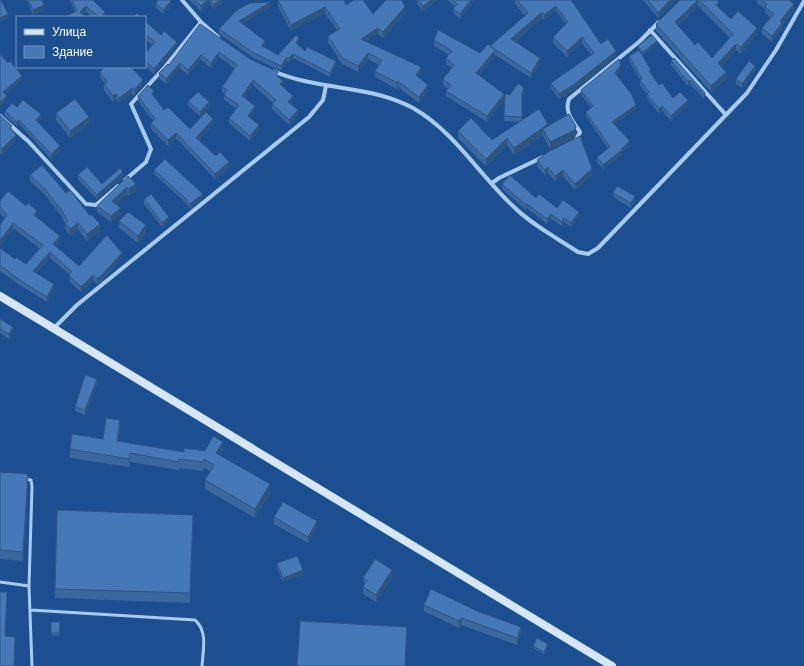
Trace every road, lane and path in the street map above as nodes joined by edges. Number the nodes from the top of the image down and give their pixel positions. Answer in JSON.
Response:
{"nodes":[{"id":1,"x":182,"y":0,"type":"edge"},
{"id":2,"x":804,"y":1,"type":"edge"},
{"id":3,"x":661,"y":20,"type":"edge"},
{"id":4,"x":201,"y":22,"type":"junction"},
{"id":5,"x":650,"y":30,"type":"junction"},
{"id":6,"x":224,"y":42,"type":"edge"},
{"id":7,"x":265,"y":67,"type":"edge"},
{"id":8,"x":326,"y":86,"type":"junction"},
{"id":9,"x":726,"y":115,"type":"junction"},
{"id":10,"x":0,"y":116,"type":"edge"},
{"id":11,"x":572,"y":143,"type":"edge"},
{"id":12,"x":545,"y":156,"type":"edge"},
{"id":13,"x":492,"y":184,"type":"junction"},
{"id":14,"x":0,"y":296,"type":"edge"},
{"id":15,"x":54,"y":328,"type":"junction"},
{"id":16,"x":17,"y":479,"type":"edge"},
{"id":17,"x":0,"y":582,"type":"edge"},
{"id":18,"x":29,"y":586,"type":"junction"},
{"id":19,"x":31,"y":610,"type":"junction"},
{"id":20,"x":32,"y":666,"type":"edge"},
{"id":21,"x":202,"y":666,"type":"edge"},
{"id":22,"x":612,"y":666,"type":"edge"}],
"edges":[{"from":1,"to":4,"type":"street"},
{"from":2,"to":9,"type":"street"},
{"from":3,"to":5,"type":"street"},
{"from":4,"to":6,"type":"street"},
{"from":4,"to":10,"type":"street"},
{"from":5,"to":9,"type":"street"},
{"from":5,"to":11,"type":"street"},
{"from":7,"to":8,"type":"street"},
{"from":8,"to":13,"type":"street"},
{"from":8,"to":15,"type":"street"},
{"from":9,"to":13,"type":"street"},
{"from":12,"to":13,"type":"street"},
{"from":14,"to":15,"type":"main road"},
{"from":15,"to":22,"type":"main road"},
{"from":16,"to":18,"type":"lane"},
{"from":17,"to":18,"type":"lane"},
{"from":18,"to":19,"type":"lane"},
{"from":19,"to":20,"type":"lane"},
{"from":19,"to":21,"type":"lane"}]}
